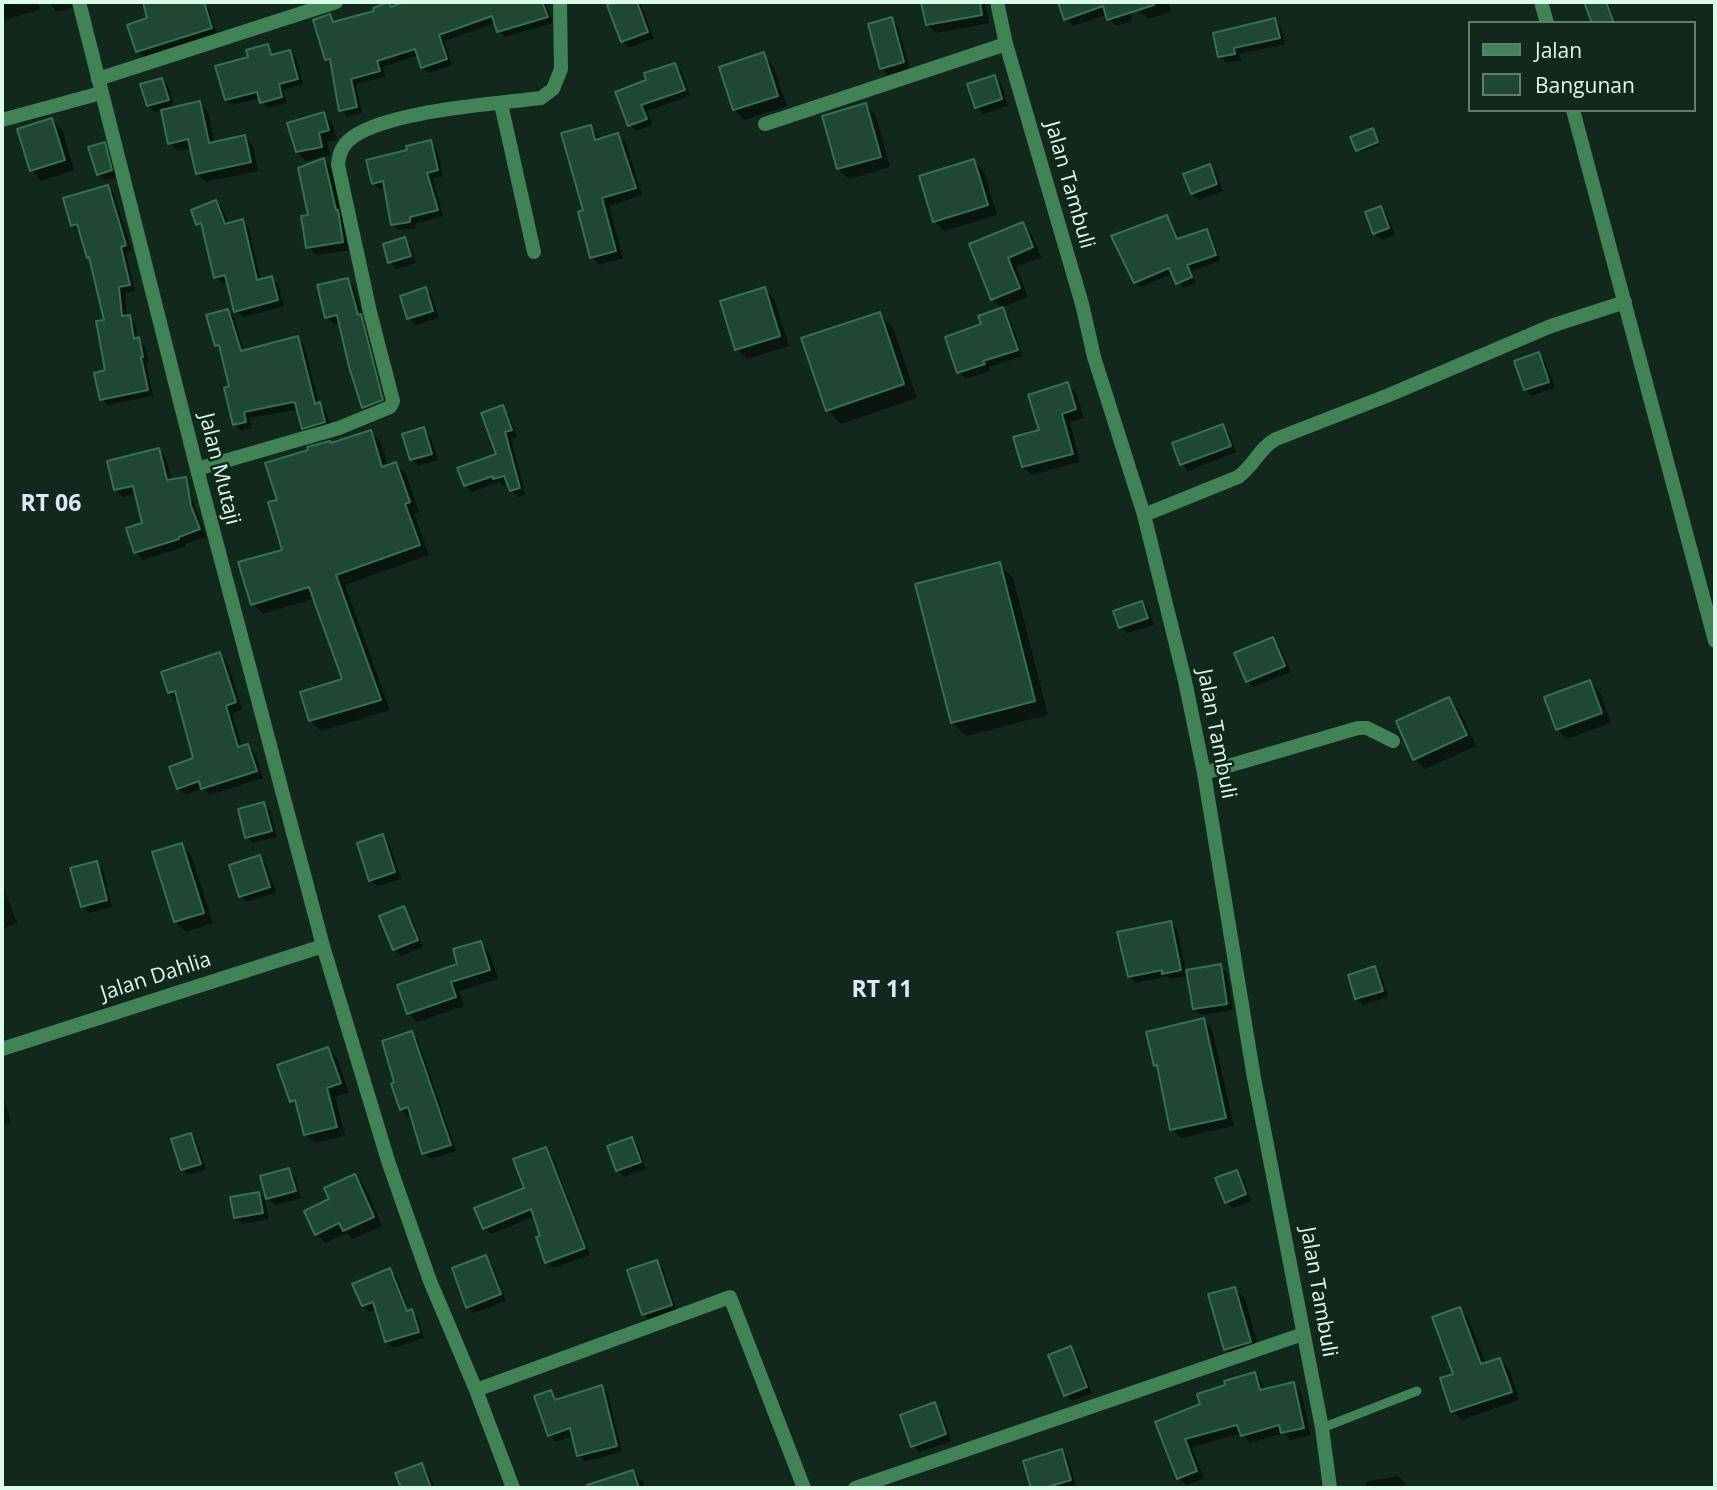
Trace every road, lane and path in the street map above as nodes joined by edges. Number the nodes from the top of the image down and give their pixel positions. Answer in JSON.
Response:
{"nodes":[{"id":1,"x":79,"y":2,"type":"edge"},
{"id":2,"x":336,"y":2,"type":"edge"},
{"id":3,"x":560,"y":2,"type":"edge"},
{"id":4,"x":997,"y":2,"type":"edge"},
{"id":5,"x":1541,"y":2,"type":"edge"},
{"id":6,"x":1546,"y":21,"type":"edge"},
{"id":7,"x":1006,"y":44,"type":"junction"},
{"id":8,"x":100,"y":86,"type":"junction"},
{"id":9,"x":501,"y":104,"type":"junction"},
{"id":10,"x":1574,"y":112,"type":"edge"},
{"id":11,"x":2,"y":120,"type":"edge"},
{"id":12,"x":765,"y":124,"type":"dead end"},
{"id":13,"x":534,"y":252,"type":"dead end"},
{"id":14,"x":1625,"y":302,"type":"junction"},
{"id":15,"x":197,"y":469,"type":"junction"},
{"id":16,"x":1144,"y":515,"type":"junction"},
{"id":17,"x":1715,"y":641,"type":"edge"},
{"id":18,"x":1393,"y":741,"type":"dead end"},
{"id":19,"x":1204,"y":773,"type":"junction"},
{"id":20,"x":323,"y":946,"type":"junction"},
{"id":21,"x":2,"y":1048,"type":"edge"},
{"id":22,"x":1303,"y":1334,"type":"junction"},
{"id":23,"x":476,"y":1390,"type":"junction"},
{"id":24,"x":1417,"y":1391,"type":"dead end"},
{"id":25,"x":1322,"y":1428,"type":"junction"},
{"id":26,"x":513,"y":1488,"type":"edge"},
{"id":27,"x":804,"y":1488,"type":"edge"},
{"id":28,"x":855,"y":1488,"type":"edge"},
{"id":29,"x":1330,"y":1488,"type":"edge"}],
"edges":[{"from":1,"to":8,"type":"street","name":"Jalan Mutaji"},
{"from":2,"to":8,"type":"street"},
{"from":3,"to":9,"type":"street"},
{"from":4,"to":7,"type":"street","name":"Jalan Tambuli"},
{"from":5,"to":6,"type":"street"},
{"from":7,"to":12,"type":"street"},
{"from":7,"to":16,"type":"street","name":"Jalan Tambuli"},
{"from":8,"to":11,"type":"street"},
{"from":8,"to":15,"type":"street","name":"Jalan Mutaji"},
{"from":9,"to":13,"type":"street"},
{"from":9,"to":15,"type":"street"},
{"from":10,"to":14,"type":"street"},
{"from":14,"to":16,"type":"street"},
{"from":14,"to":17,"type":"street"},
{"from":15,"to":20,"type":"street","name":"Jalan Mutaji"},
{"from":16,"to":19,"type":"street","name":"Jalan Tambuli"},
{"from":18,"to":19,"type":"street"},
{"from":19,"to":22,"type":"street","name":"Jalan Tambuli"},
{"from":20,"to":21,"type":"street","name":"Jalan Dahlia"},
{"from":20,"to":23,"type":"street","name":"Jalan Mutaji"},
{"from":22,"to":25,"type":"street","name":"Jalan Tambuli"},
{"from":22,"to":28,"type":"street"},
{"from":23,"to":26,"type":"street","name":"Jalan Mutaji"},
{"from":23,"to":27,"type":"street"},
{"from":24,"to":25,"type":"lane"},
{"from":25,"to":29,"type":"street","name":"Jalan Tambuli"}]}
